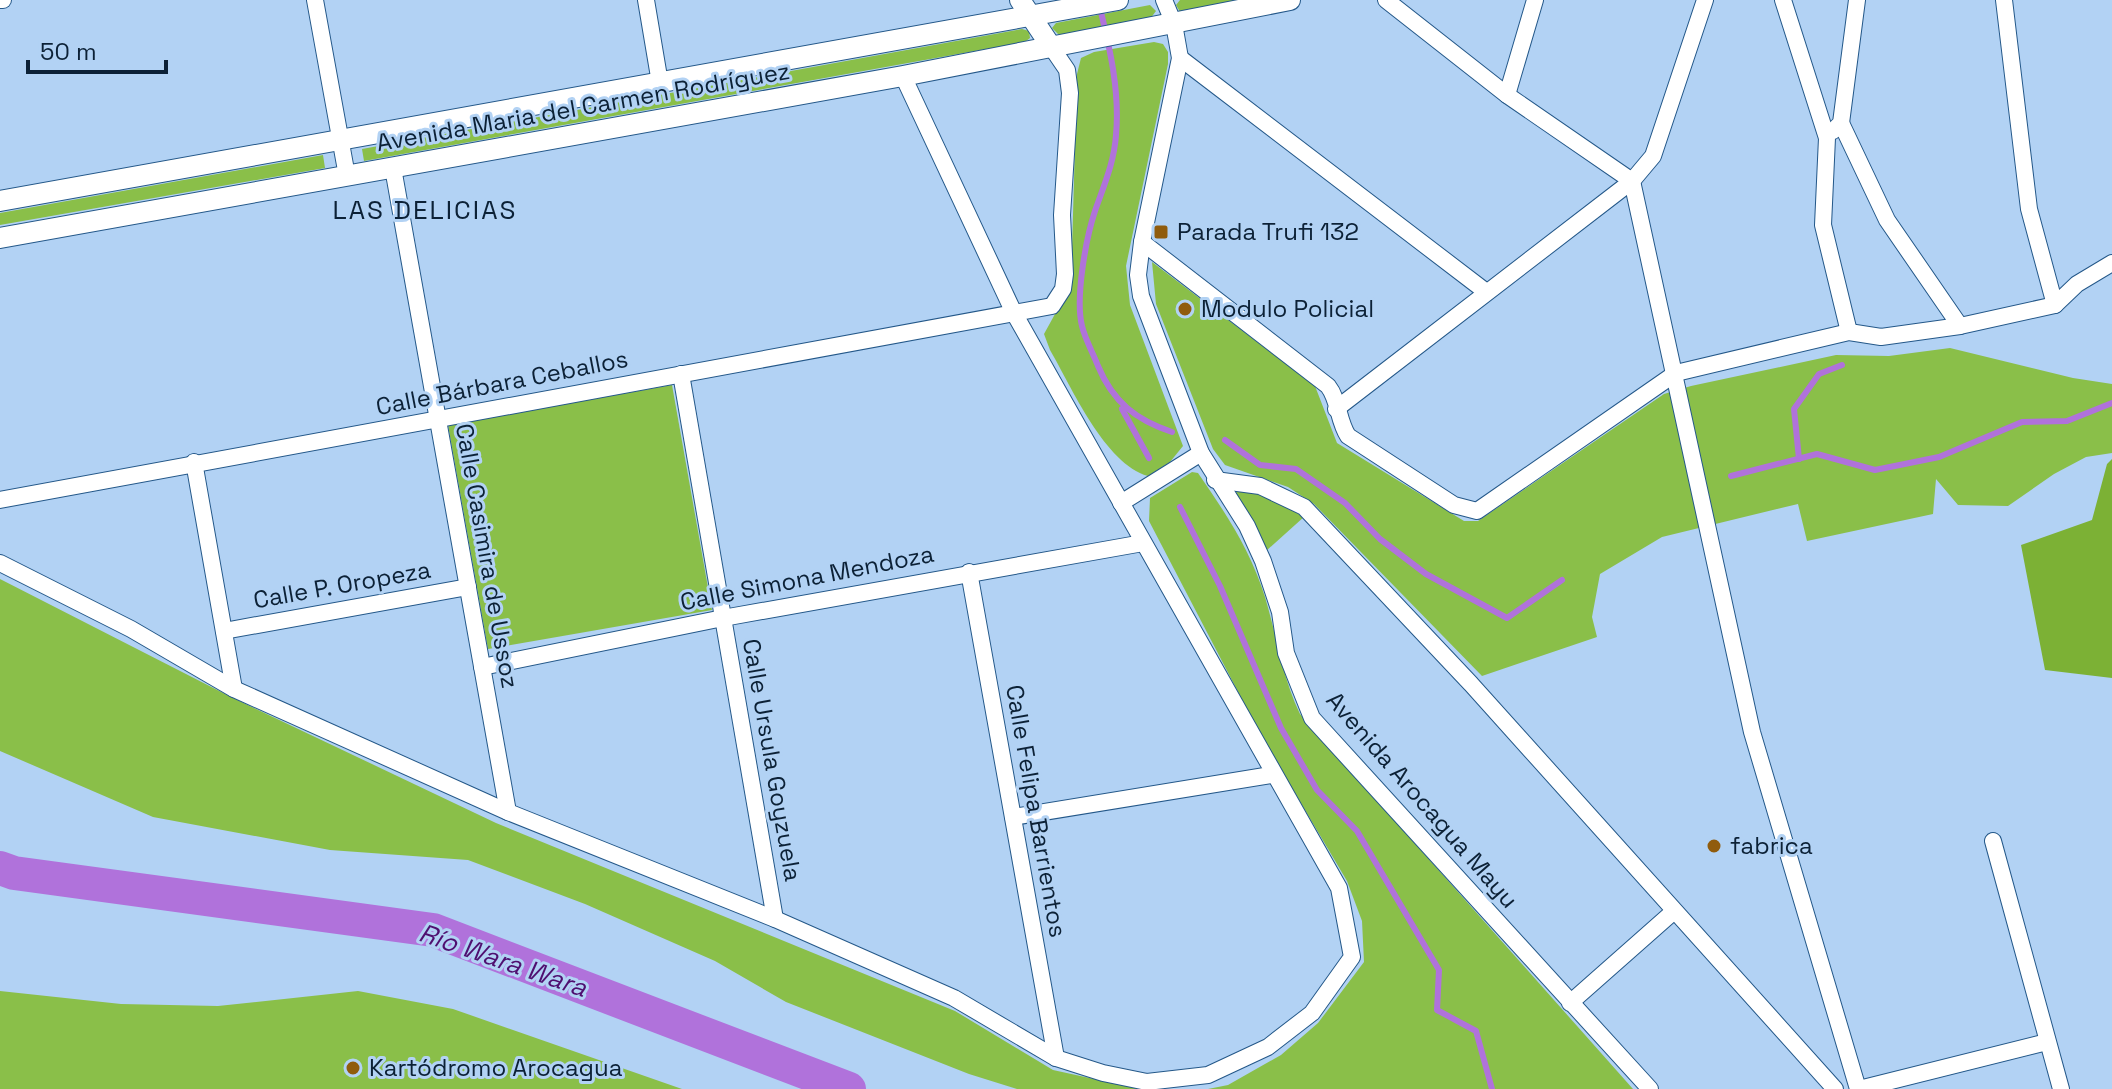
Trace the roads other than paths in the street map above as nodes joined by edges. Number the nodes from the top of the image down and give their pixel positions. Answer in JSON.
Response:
{"nodes":[{"id":1,"x":315,"y":0,"type":"edge"},
{"id":2,"x":646,"y":0,"type":"edge"},
{"id":3,"x":1164,"y":0,"type":"edge"},
{"id":4,"x":1290,"y":0,"type":"edge"},
{"id":5,"x":1386,"y":0,"type":"edge"},
{"id":6,"x":1535,"y":0,"type":"edge"},
{"id":7,"x":1705,"y":0,"type":"edge"},
{"id":8,"x":1783,"y":0,"type":"edge"},
{"id":9,"x":1857,"y":0,"type":"edge"},
{"id":10,"x":2004,"y":0,"type":"edge"},
{"id":11,"x":1105,"y":2,"type":"edge"},
{"id":12,"x":1026,"y":8,"type":"edge"},
{"id":13,"x":1174,"y":24,"type":"junction"},
{"id":14,"x":1052,"y":48,"type":"junction"},
{"id":15,"x":1180,"y":58,"type":"junction"},
{"id":16,"x":903,"y":76,"type":"junction"},
{"id":17,"x":660,"y":83,"type":"junction"},
{"id":18,"x":1507,"y":95,"type":"junction"},
{"id":19,"x":1841,"y":123,"type":"junction"},
{"id":20,"x":1827,"y":138,"type":"junction"},
{"id":21,"x":341,"y":142,"type":"junction"},
{"id":22,"x":393,"y":168,"type":"junction"},
{"id":23,"x":347,"y":176,"type":"junction"},
{"id":24,"x":1632,"y":181,"type":"junction"},
{"id":25,"x":0,"y":201,"type":"edge"},
{"id":26,"x":0,"y":238,"type":"edge"},
{"id":27,"x":1142,"y":242,"type":"junction"},
{"id":28,"x":2112,"y":263,"type":"edge"},
{"id":29,"x":1485,"y":291,"type":"junction"},
{"id":30,"x":2055,"y":305,"type":"junction"},
{"id":31,"x":1014,"y":313,"type":"junction"},
{"id":32,"x":1960,"y":326,"type":"junction"},
{"id":33,"x":1849,"y":332,"type":"junction"},
{"id":34,"x":1676,"y":373,"type":"junction"},
{"id":35,"x":681,"y":374,"type":"junction"},
{"id":36,"x":1336,"y":409,"type":"junction"},
{"id":37,"x":438,"y":420,"type":"junction"},
{"id":38,"x":1201,"y":453,"type":"junction"},
{"id":39,"x":194,"y":462,"type":"junction"},
{"id":40,"x":1215,"y":480,"type":"junction"},
{"id":41,"x":0,"y":500,"type":"edge"},
{"id":42,"x":1121,"y":503,"type":"junction"},
{"id":43,"x":1143,"y":543,"type":"junction"},
{"id":44,"x":0,"y":563,"type":"edge"},
{"id":45,"x":969,"y":572,"type":"junction"},
{"id":46,"x":468,"y":587,"type":"junction"},
{"id":47,"x":723,"y":618,"type":"junction"},
{"id":48,"x":224,"y":631,"type":"junction"},
{"id":49,"x":482,"y":667,"type":"junction"},
{"id":50,"x":234,"y":689,"type":"junction"},
{"id":51,"x":1271,"y":775,"type":"junction"},
{"id":52,"x":508,"y":812,"type":"junction"},
{"id":53,"x":1013,"y":817,"type":"junction"},
{"id":54,"x":1993,"y":841,"type":"dead end"},
{"id":55,"x":1673,"y":912,"type":"junction"},
{"id":56,"x":775,"y":919,"type":"junction"},
{"id":57,"x":1570,"y":1003,"type":"junction"},
{"id":58,"x":2047,"y":1042,"type":"junction"},
{"id":59,"x":1056,"y":1058,"type":"junction"},
{"id":60,"x":1650,"y":1089,"type":"edge"},
{"id":61,"x":1835,"y":1089,"type":"edge"},
{"id":62,"x":1859,"y":1089,"type":"edge"},
{"id":63,"x":2061,"y":1089,"type":"edge"}],
"edges":[{"from":1,"to":21,"type":"street"},
{"from":2,"to":17,"type":"street"},
{"from":3,"to":13,"type":"street","name":"Avenida Arocagua Mayu"},
{"from":4,"to":13,"type":"street","name":"Avenida Maria del Carmen Rodríguez"},
{"from":5,"to":18,"type":"street"},
{"from":6,"to":18,"type":"street"},
{"from":7,"to":24,"type":"street"},
{"from":8,"to":20,"type":"street"},
{"from":9,"to":19,"type":"street"},
{"from":10,"to":30,"type":"street"},
{"from":11,"to":12,"type":"street","name":"Avenida Maria del Carmen Rodríguez"},
{"from":12,"to":14,"type":"street"},
{"from":12,"to":17,"type":"street","name":"Avenida Maria del Carmen Rodríguez"},
{"from":13,"to":14,"type":"street","name":"Avenida Maria del Carmen Rodríguez"},
{"from":13,"to":15,"type":"street","name":"Avenida Arocagua Mayu"},
{"from":14,"to":16,"type":"street","name":"Avenida Maria del Carmen Rodríguez"},
{"from":14,"to":31,"type":"street","name":"Calle Bárbara Ceballos"},
{"from":15,"to":27,"type":"street","name":"Avenida Arocagua Mayu"},
{"from":15,"to":29,"type":"street"},
{"from":16,"to":22,"type":"street","name":"Avenida Maria del Carmen Rodríguez"},
{"from":16,"to":31,"type":"street"},
{"from":17,"to":21,"type":"street","name":"Avenida Maria del Carmen Rodríguez"},
{"from":18,"to":24,"type":"street"},
{"from":19,"to":20,"type":"street"},
{"from":19,"to":32,"type":"street"},
{"from":20,"to":33,"type":"street"},
{"from":21,"to":23,"type":"street"},
{"from":21,"to":25,"type":"street","name":"Avenida Maria del Carmen Rodríguez"},
{"from":22,"to":23,"type":"street","name":"Avenida Maria del Carmen Rodríguez"},
{"from":22,"to":37,"type":"street","name":"Calle Casimira de Ussoz"},
{"from":23,"to":26,"type":"street","name":"Avenida Maria del Carmen Rodríguez"},
{"from":24,"to":29,"type":"street"},
{"from":24,"to":34,"type":"street"},
{"from":27,"to":36,"type":"street"},
{"from":27,"to":38,"type":"street","name":"Avenida Arocagua Mayu"},
{"from":28,"to":30,"type":"street"},
{"from":29,"to":36,"type":"street"},
{"from":30,"to":32,"type":"street"},
{"from":31,"to":35,"type":"street","name":"Calle Bárbara Ceballos"},
{"from":31,"to":42,"type":"street"},
{"from":32,"to":33,"type":"street"},
{"from":33,"to":34,"type":"street"},
{"from":34,"to":36,"type":"street"},
{"from":34,"to":62,"type":"street"},
{"from":35,"to":37,"type":"street","name":"Calle Bárbara Ceballos"},
{"from":35,"to":47,"type":"street","name":"Calle Ursula Goyzuela"},
{"from":37,"to":39,"type":"street","name":"Calle Bárbara Ceballos"},
{"from":37,"to":46,"type":"street","name":"Calle Casimira de Ussoz"},
{"from":38,"to":40,"type":"street","name":"Avenida Arocagua Mayu"},
{"from":38,"to":42,"type":"street"},
{"from":39,"to":41,"type":"street","name":"Calle Bárbara Ceballos"},
{"from":39,"to":48,"type":"street"},
{"from":40,"to":55,"type":"street"},
{"from":40,"to":57,"type":"street","name":"Avenida Arocagua Mayu"},
{"from":42,"to":43,"type":"street"},
{"from":43,"to":45,"type":"street","name":"Calle Simona Mendoza"},
{"from":43,"to":51,"type":"street"},
{"from":44,"to":50,"type":"street"},
{"from":45,"to":47,"type":"street","name":"Calle Simona Mendoza"},
{"from":45,"to":53,"type":"street","name":"Calle Felipa Barrientos"},
{"from":46,"to":48,"type":"street","name":"Calle P. Oropeza"},
{"from":46,"to":49,"type":"street","name":"Calle Casimira de Ussoz"},
{"from":47,"to":49,"type":"street","name":"Calle Simona Mendoza"},
{"from":47,"to":56,"type":"street","name":"Calle Ursula Goyzuela"},
{"from":48,"to":50,"type":"street"},
{"from":49,"to":52,"type":"street","name":"Calle Casimira de Ussoz"},
{"from":50,"to":52,"type":"street"},
{"from":51,"to":53,"type":"street"},
{"from":51,"to":59,"type":"street"},
{"from":52,"to":56,"type":"street"},
{"from":53,"to":59,"type":"street","name":"Calle Felipa Barrientos"},
{"from":54,"to":58,"type":"street"},
{"from":55,"to":57,"type":"street"},
{"from":55,"to":61,"type":"street"},
{"from":56,"to":59,"type":"street"},
{"from":57,"to":60,"type":"street","name":"Avenida Arocagua Mayu"},
{"from":58,"to":62,"type":"street"},
{"from":58,"to":63,"type":"street"}]}
